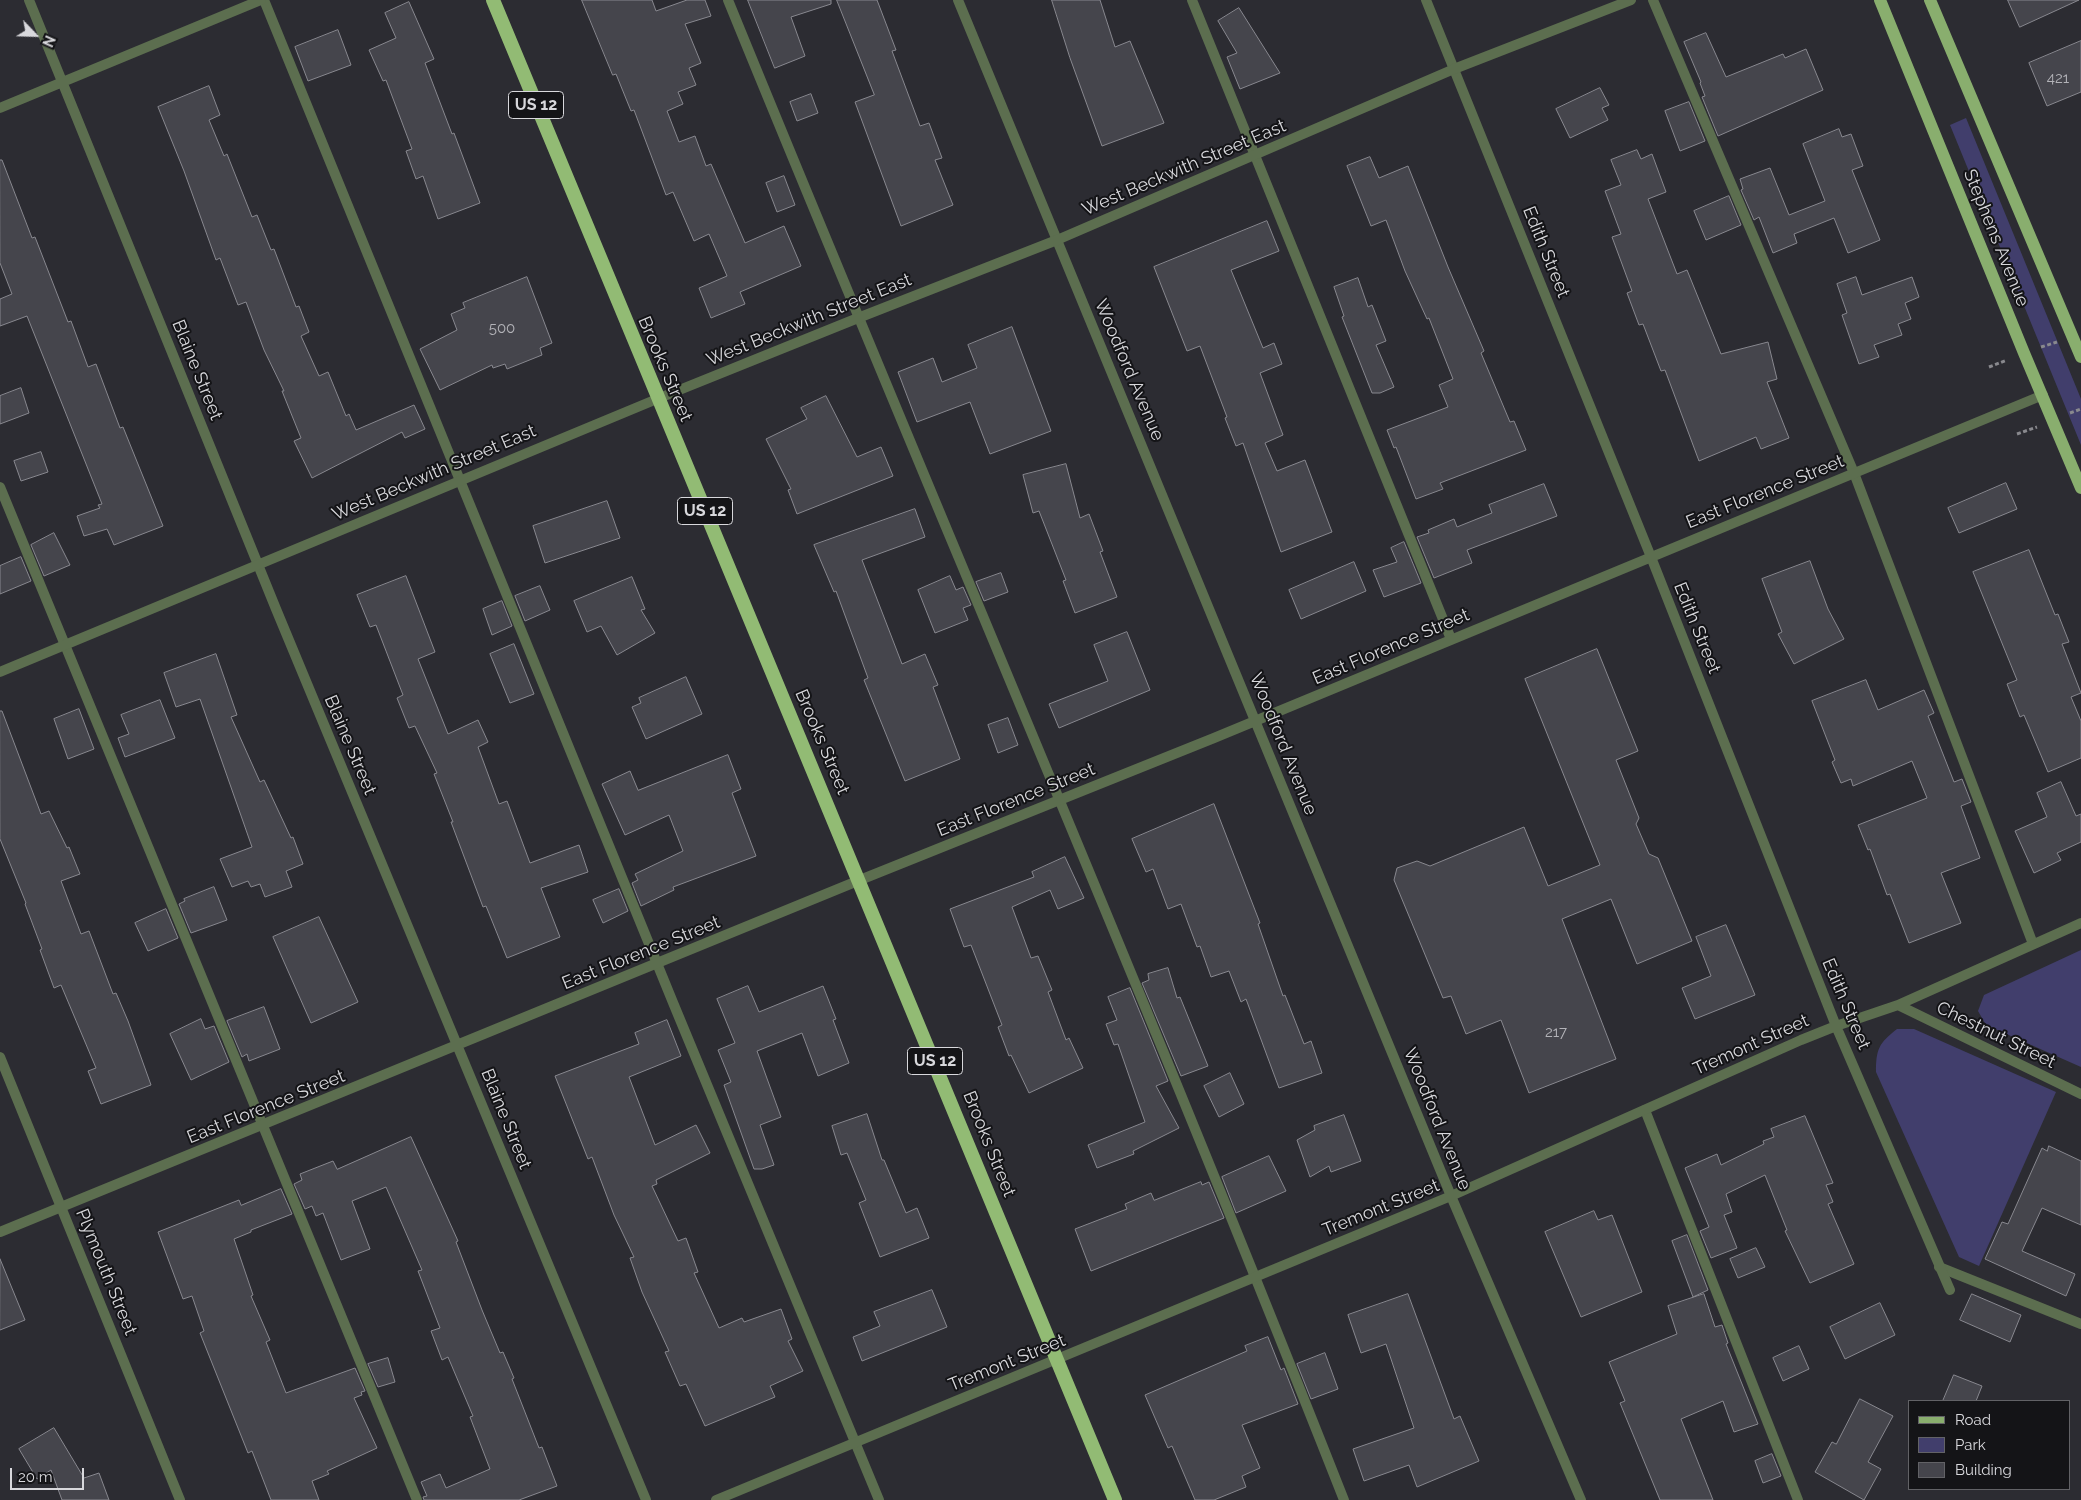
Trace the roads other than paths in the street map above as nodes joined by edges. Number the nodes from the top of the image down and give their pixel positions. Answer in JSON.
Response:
{"nodes":[{"id":1,"x":29,"y":0,"type":"edge"},
{"id":2,"x":260,"y":0,"type":"edge"},
{"id":3,"x":264,"y":0,"type":"edge"},
{"id":4,"x":493,"y":0,"type":"edge"},
{"id":5,"x":728,"y":0,"type":"edge"},
{"id":6,"x":958,"y":0,"type":"edge"},
{"id":7,"x":1192,"y":0,"type":"edge"},
{"id":8,"x":1426,"y":0,"type":"edge"},
{"id":9,"x":1631,"y":0,"type":"edge"},
{"id":10,"x":1653,"y":0,"type":"edge"},
{"id":11,"x":1880,"y":0,"type":"edge"},
{"id":12,"x":1930,"y":0,"type":"edge"},
{"id":13,"x":1454,"y":69,"type":"junction"},
{"id":14,"x":64,"y":82,"type":"junction"},
{"id":15,"x":0,"y":108,"type":"edge"},
{"id":16,"x":1256,"y":155,"type":"junction"},
{"id":17,"x":1057,"y":240,"type":"junction"},
{"id":18,"x":858,"y":318,"type":"junction"},
{"id":19,"x":2081,"y":357,"type":"edge"},
{"id":20,"x":2043,"y":395,"type":"junction"},
{"id":21,"x":657,"y":399,"type":"junction"},
{"id":22,"x":1854,"y":474,"type":"junction"},
{"id":23,"x":459,"y":480,"type":"junction"},
{"id":24,"x":0,"y":487,"type":"edge"},
{"id":25,"x":2081,"y":488,"type":"edge"},
{"id":26,"x":1651,"y":557,"type":"junction"},
{"id":27,"x":258,"y":565,"type":"junction"},
{"id":28,"x":1451,"y":639,"type":"junction"},
{"id":29,"x":64,"y":645,"type":"junction"},
{"id":30,"x":0,"y":672,"type":"edge"},
{"id":31,"x":1256,"y":720,"type":"junction"},
{"id":32,"x":1059,"y":800,"type":"junction"},
{"id":33,"x":860,"y":880,"type":"junction"},
{"id":34,"x":2081,"y":923,"type":"edge"},
{"id":35,"x":2033,"y":944,"type":"junction"},
{"id":36,"x":657,"y":964,"type":"junction"},
{"id":37,"x":1898,"y":1005,"type":"junction"},
{"id":38,"x":1836,"y":1026,"type":"junction"},
{"id":39,"x":458,"y":1046,"type":"junction"},
{"id":40,"x":0,"y":1057,"type":"edge"},
{"id":41,"x":2081,"y":1094,"type":"edge"},
{"id":42,"x":1645,"y":1110,"type":"junction"},
{"id":43,"x":264,"y":1125,"type":"junction"},
{"id":44,"x":1452,"y":1196,"type":"junction"},
{"id":45,"x":62,"y":1207,"type":"junction"},
{"id":46,"x":0,"y":1232,"type":"edge"},
{"id":47,"x":1939,"y":1267,"type":"junction"},
{"id":48,"x":1256,"y":1277,"type":"junction"},
{"id":49,"x":1950,"y":1290,"type":"dead end"},
{"id":50,"x":2081,"y":1324,"type":"edge"},
{"id":51,"x":1058,"y":1360,"type":"junction"},
{"id":52,"x":854,"y":1443,"type":"junction"},
{"id":53,"x":180,"y":1500,"type":"edge"},
{"id":54,"x":417,"y":1500,"type":"edge"},
{"id":55,"x":646,"y":1500,"type":"edge"},
{"id":56,"x":716,"y":1500,"type":"edge"},
{"id":57,"x":878,"y":1500,"type":"edge"},
{"id":58,"x":1114,"y":1500,"type":"edge"},
{"id":59,"x":1344,"y":1500,"type":"edge"},
{"id":60,"x":1581,"y":1500,"type":"edge"},
{"id":61,"x":1798,"y":1500,"type":"edge"}],
"edges":[{"from":1,"to":14,"type":"street","name":"Blaine Street"},
{"from":2,"to":14,"type":"street"},
{"from":3,"to":23,"type":"street"},
{"from":4,"to":21,"type":"highway","name":"Brooks Street","number":"US 12"},
{"from":5,"to":18,"type":"street"},
{"from":6,"to":17,"type":"street","name":"Woodford Avenue"},
{"from":7,"to":16,"type":"street"},
{"from":8,"to":13,"type":"street","name":"Edith Street"},
{"from":9,"to":13,"type":"street","name":"West Beckwith Street East"},
{"from":10,"to":22,"type":"street"},
{"from":11,"to":20,"type":"main road","name":"Stephens Avenue"},
{"from":12,"to":19,"type":"main road","name":"Stephens Avenue"},
{"from":13,"to":16,"type":"street","name":"West Beckwith Street East"},
{"from":13,"to":26,"type":"street","name":"Edith Street"},
{"from":14,"to":15,"type":"street"},
{"from":14,"to":27,"type":"street","name":"Blaine Street"},
{"from":16,"to":17,"type":"street","name":"West Beckwith Street East"},
{"from":16,"to":28,"type":"street"},
{"from":17,"to":18,"type":"street","name":"West Beckwith Street East"},
{"from":17,"to":31,"type":"street","name":"Woodford Avenue"},
{"from":18,"to":21,"type":"street","name":"West Beckwith Street East"},
{"from":18,"to":32,"type":"street"},
{"from":20,"to":22,"type":"street","name":"East Florence Street"},
{"from":20,"to":25,"type":"main road","name":"Stephens Avenue"},
{"from":21,"to":23,"type":"street","name":"West Beckwith Street East"},
{"from":21,"to":33,"type":"highway","name":"Brooks Street","number":"US 12"},
{"from":22,"to":26,"type":"street","name":"East Florence Street"},
{"from":22,"to":35,"type":"street"},
{"from":23,"to":27,"type":"street","name":"West Beckwith Street East"},
{"from":23,"to":36,"type":"street"},
{"from":24,"to":29,"type":"street"},
{"from":26,"to":28,"type":"street","name":"East Florence Street"},
{"from":26,"to":38,"type":"street","name":"Edith Street"},
{"from":27,"to":29,"type":"street","name":"West Beckwith Street East"},
{"from":27,"to":39,"type":"street","name":"Blaine Street"},
{"from":28,"to":31,"type":"street","name":"East Florence Street"},
{"from":29,"to":30,"type":"street","name":"West Beckwith Street East"},
{"from":29,"to":43,"type":"street"},
{"from":31,"to":32,"type":"street","name":"East Florence Street"},
{"from":31,"to":44,"type":"street","name":"Woodford Avenue"},
{"from":32,"to":33,"type":"street","name":"East Florence Street"},
{"from":32,"to":48,"type":"street"},
{"from":33,"to":36,"type":"street","name":"East Florence Street"},
{"from":33,"to":51,"type":"highway","name":"Brooks Street","number":"US 12"},
{"from":34,"to":35,"type":"street","name":"Tremont Street"},
{"from":35,"to":37,"type":"street","name":"Tremont Street"},
{"from":36,"to":39,"type":"street","name":"East Florence Street"},
{"from":36,"to":52,"type":"street"},
{"from":37,"to":38,"type":"street","name":"Tremont Street"},
{"from":37,"to":41,"type":"street","name":"Chestnut Street"},
{"from":38,"to":42,"type":"street","name":"Tremont Street"},
{"from":38,"to":47,"type":"street","name":"Edith Street"},
{"from":39,"to":43,"type":"street","name":"East Florence Street"},
{"from":39,"to":55,"type":"street","name":"Blaine Street"},
{"from":40,"to":45,"type":"street","name":"Plymouth Street"},
{"from":42,"to":44,"type":"street","name":"Tremont Street"},
{"from":42,"to":61,"type":"street"},
{"from":43,"to":45,"type":"street","name":"East Florence Street"},
{"from":43,"to":54,"type":"street"},
{"from":44,"to":48,"type":"street","name":"Tremont Street"},
{"from":44,"to":60,"type":"street","name":"Woodford Avenue"},
{"from":45,"to":46,"type":"street","name":"East Florence Street"},
{"from":45,"to":53,"type":"street","name":"Plymouth Street"},
{"from":47,"to":49,"type":"street","name":"Edith Street"},
{"from":47,"to":50,"type":"street"},
{"from":48,"to":51,"type":"street","name":"Tremont Street"},
{"from":48,"to":59,"type":"street"},
{"from":51,"to":52,"type":"street","name":"Tremont Street"},
{"from":51,"to":58,"type":"highway","name":"Brooks Street","number":"US 12"},
{"from":52,"to":56,"type":"street","name":"Tremont Street"},
{"from":52,"to":57,"type":"street"}]}
